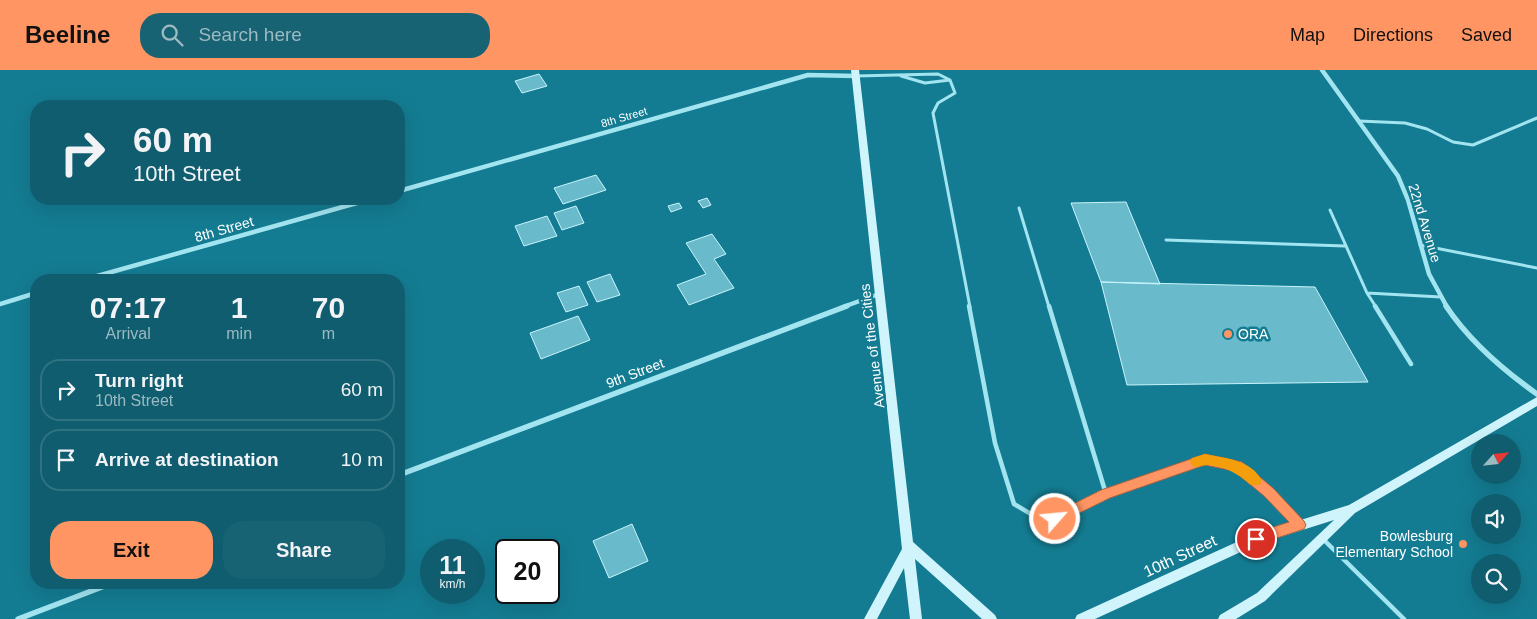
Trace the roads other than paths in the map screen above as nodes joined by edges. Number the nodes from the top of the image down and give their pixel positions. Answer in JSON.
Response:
{"nodes":[{"id":1,"x":1322,"y":70,"type":"edge"},
{"id":2,"x":856,"y":73,"type":"edge"},
{"id":3,"x":900,"y":76,"type":"junction"},
{"id":4,"x":950,"y":80,"type":"junction"},
{"id":5,"x":1537,"y":118,"type":"edge"},
{"id":6,"x":1359,"y":121,"type":"junction"},
{"id":7,"x":405,"y":189,"type":"edge"},
{"id":8,"x":349,"y":205,"type":"edge"},
{"id":9,"x":1019,"y":208,"type":"dead end"},
{"id":10,"x":1330,"y":210,"type":"dead end"},
{"id":11,"x":1166,"y":240,"type":"dead end"},
{"id":12,"x":1420,"y":245,"type":"junction"},
{"id":13,"x":1345,"y":246,"type":"junction"},
{"id":14,"x":1537,"y":268,"type":"edge"},
{"id":15,"x":104,"y":274,"type":"edge"},
{"id":16,"x":1367,"y":293,"type":"junction"},
{"id":17,"x":879,"y":294,"type":"junction"},
{"id":18,"x":30,"y":295,"type":"edge"},
{"id":19,"x":1442,"y":297,"type":"junction"},
{"id":20,"x":0,"y":304,"type":"edge"},
{"id":21,"x":1411,"y":364,"type":"dead end"},
{"id":22,"x":1537,"y":394,"type":"edge"},
{"id":23,"x":1537,"y":401,"type":"edge"},
{"id":24,"x":405,"y":473,"type":"edge"},
{"id":25,"x":1106,"y":494,"type":"junction"},
{"id":26,"x":1352,"y":509,"type":"junction"},
{"id":27,"x":1300,"y":525,"type":"junction"},
{"id":28,"x":1322,"y":538,"type":"junction"},
{"id":29,"x":910,"y":546,"type":"junction"},
{"id":30,"x":97,"y":589,"type":"edge"},
{"id":31,"x":18,"y":619,"type":"edge"},
{"id":32,"x":870,"y":619,"type":"edge"},
{"id":33,"x":916,"y":619,"type":"edge"},
{"id":34,"x":991,"y":619,"type":"edge"},
{"id":35,"x":1081,"y":619,"type":"edge"},
{"id":36,"x":1224,"y":619,"type":"edge"},
{"id":37,"x":1404,"y":619,"type":"edge"}],
"edges":[{"from":1,"to":6,"type":"street","name":"22nd Avenue"},
{"from":2,"to":3,"type":"lane"},
{"from":2,"to":7,"type":"street","name":"8th Street"},
{"from":2,"to":17,"type":"street","name":"Avenue of the Cities"},
{"from":3,"to":4,"type":"lane"},
{"from":3,"to":4,"type":"lane"},
{"from":4,"to":25,"type":"lane"},
{"from":5,"to":6,"type":"lane"},
{"from":6,"to":12,"type":"street","name":"22nd Avenue"},
{"from":8,"to":15,"type":"street","name":"8th Street"},
{"from":9,"to":25,"type":"lane"},
{"from":10,"to":13,"type":"lane"},
{"from":11,"to":13,"type":"lane"},
{"from":12,"to":14,"type":"lane"},
{"from":12,"to":19,"type":"street","name":"22nd Avenue"},
{"from":13,"to":16,"type":"lane"},
{"from":16,"to":19,"type":"lane"},
{"from":16,"to":21,"type":"lane"},
{"from":17,"to":24,"type":"street","name":"9th Street"},
{"from":17,"to":29,"type":"street","name":"Avenue of the Cities"},
{"from":18,"to":20,"type":"street"},
{"from":19,"to":22,"type":"street","name":"22nd Avenue"},
{"from":23,"to":26,"type":"street","name":"10th Street"},
{"from":25,"to":27,"type":"lane"},
{"from":26,"to":27,"type":"street","name":"10th Street"},
{"from":26,"to":28,"type":"street","name":"10th Street"},
{"from":27,"to":35,"type":"street","name":"10th Street"},
{"from":28,"to":36,"type":"street","name":"10th Street"},
{"from":28,"to":37,"type":"lane"},
{"from":29,"to":32,"type":"street"},
{"from":29,"to":33,"type":"street","name":"Avenue of the Cities"},
{"from":29,"to":34,"type":"street"},
{"from":30,"to":31,"type":"street"}]}
